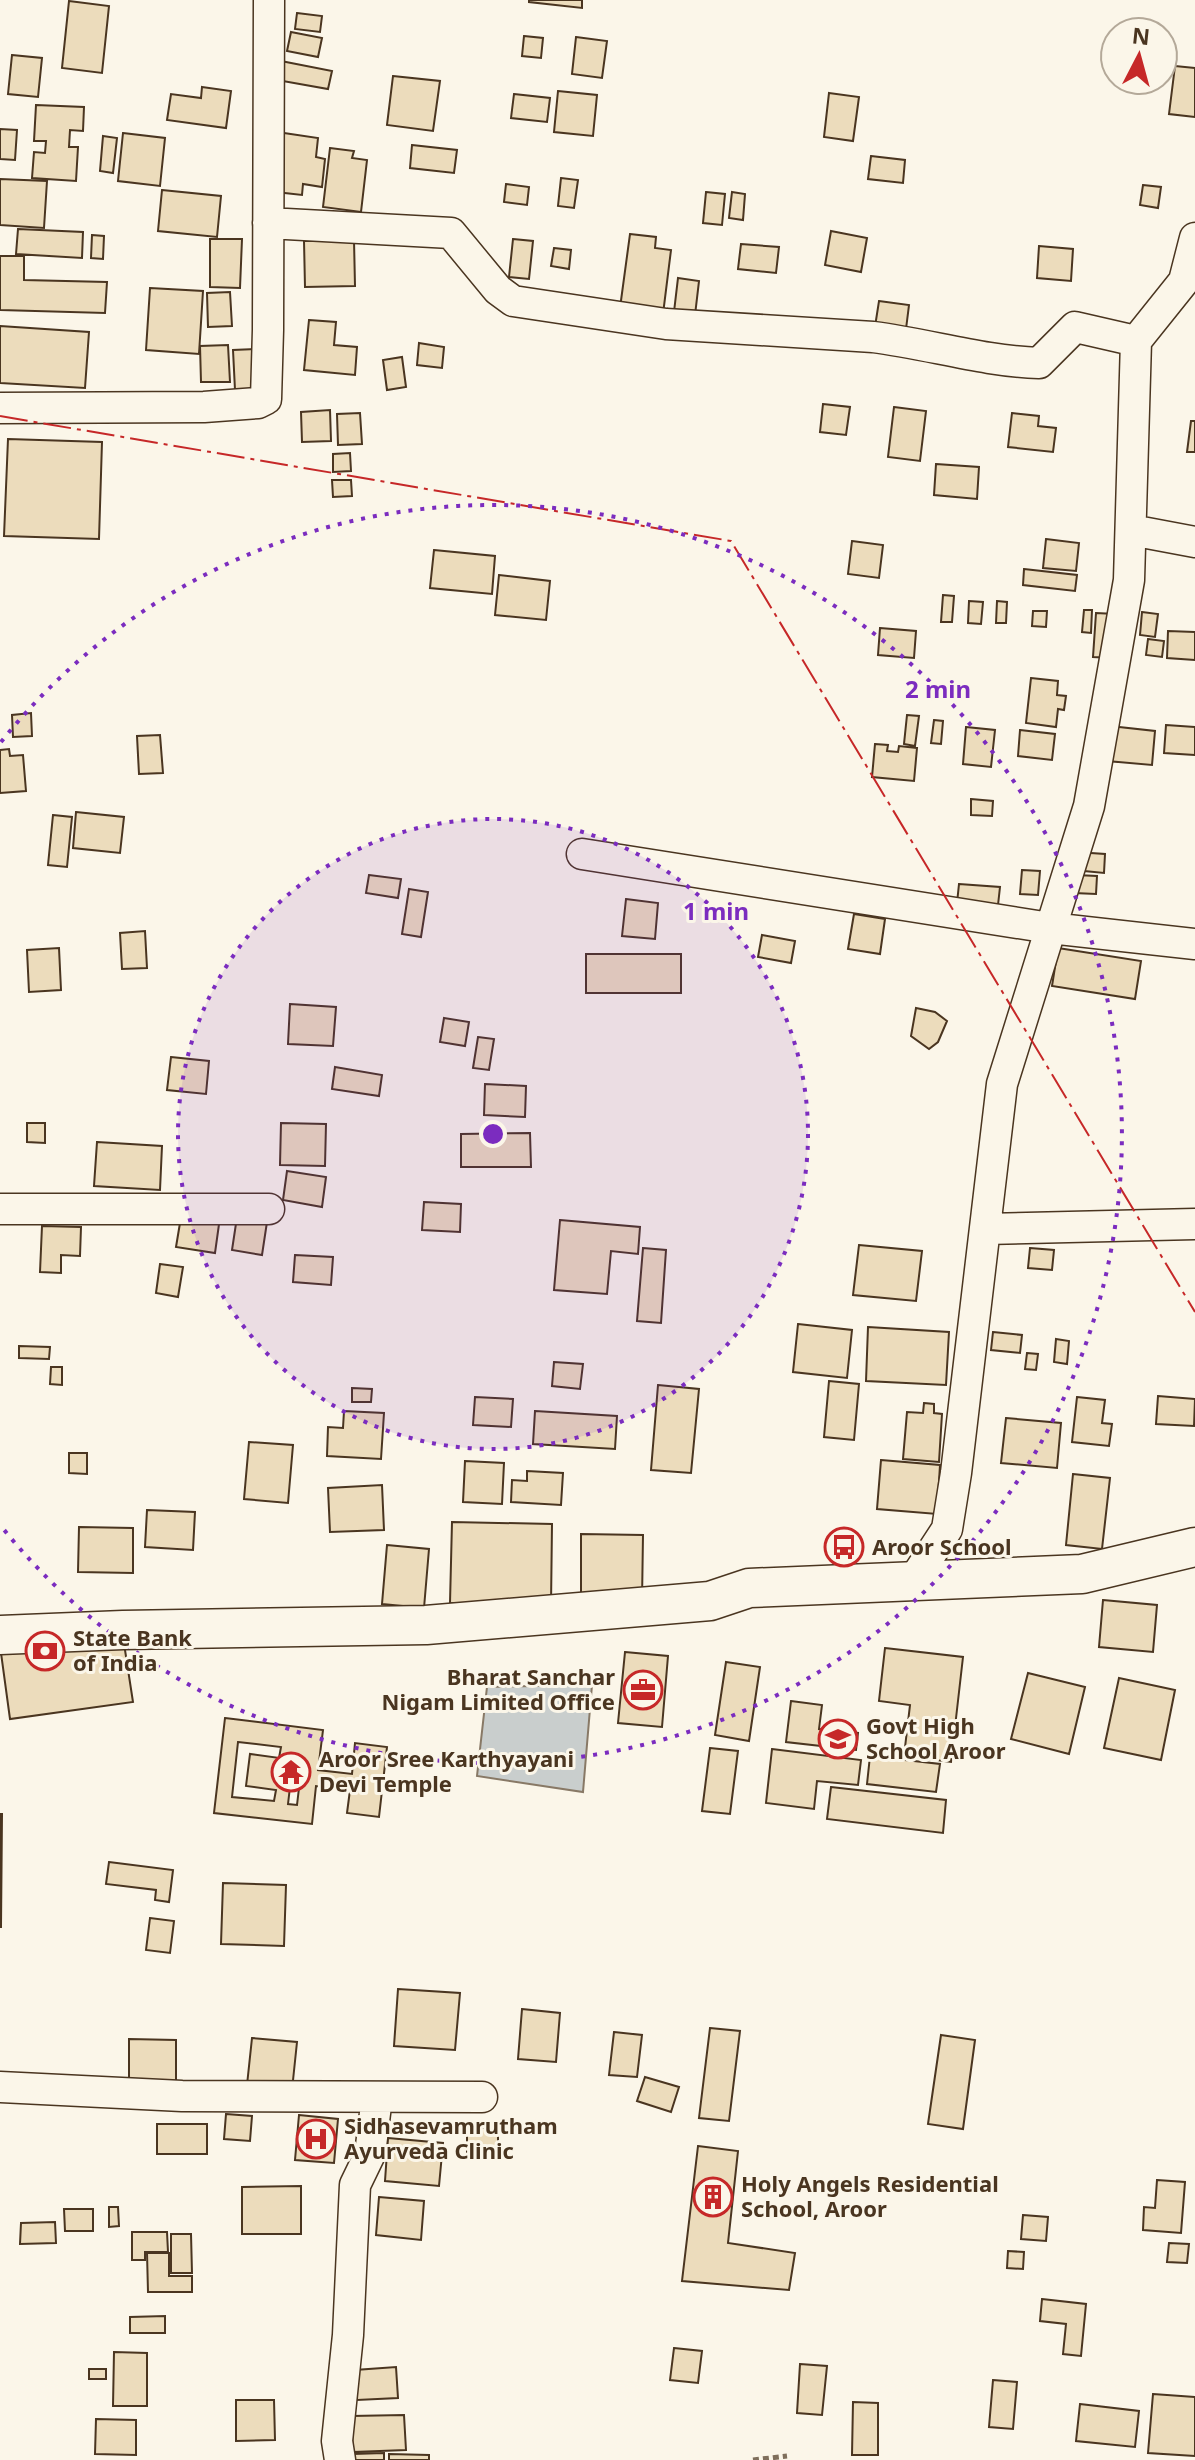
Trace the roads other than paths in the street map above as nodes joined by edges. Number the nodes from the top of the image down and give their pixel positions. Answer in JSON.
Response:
{"nodes":[{"id":1,"x":269,"y":0,"type":"edge"},
{"id":2,"x":268,"y":223,"type":"junction"},
{"id":3,"x":1195,"y":238,"type":"edge"},
{"id":4,"x":1136,"y":341,"type":"junction"},
{"id":5,"x":0,"y":408,"type":"edge"},
{"id":6,"x":1131,"y":530,"type":"junction"},
{"id":7,"x":1195,"y":542,"type":"edge"},
{"id":8,"x":582,"y":854,"type":"dead end"},
{"id":9,"x":1050,"y":928,"type":"junction"},
{"id":10,"x":1195,"y":944,"type":"edge"},
{"id":11,"x":0,"y":1209,"type":"edge"},
{"id":12,"x":269,"y":1209,"type":"dead end"},
{"id":13,"x":1195,"y":1224,"type":"edge"},
{"id":14,"x":985,"y":1229,"type":"junction"},
{"id":15,"x":1195,"y":1547,"type":"edge"},
{"id":16,"x":913,"y":1581,"type":"junction"},
{"id":17,"x":0,"y":1635,"type":"edge"},
{"id":18,"x":0,"y":2087,"type":"edge"},
{"id":19,"x":377,"y":2097,"type":"junction"},
{"id":20,"x":482,"y":2097,"type":"dead end"},
{"id":21,"x":340,"y":2460,"type":"edge"}],
"edges":[{"from":1,"to":2,"type":"street"},
{"from":2,"to":4,"type":"street"},
{"from":2,"to":5,"type":"street"},
{"from":3,"to":4,"type":"street"},
{"from":4,"to":6,"type":"street"},
{"from":6,"to":7,"type":"street"},
{"from":6,"to":9,"type":"street"},
{"from":8,"to":9,"type":"street"},
{"from":9,"to":10,"type":"street"},
{"from":9,"to":14,"type":"street"},
{"from":11,"to":12,"type":"street"},
{"from":13,"to":14,"type":"street"},
{"from":14,"to":16,"type":"street"},
{"from":15,"to":16,"type":"main road"},
{"from":16,"to":17,"type":"main road"},
{"from":18,"to":19,"type":"street"},
{"from":19,"to":20,"type":"street"},
{"from":19,"to":21,"type":"street"}]}
